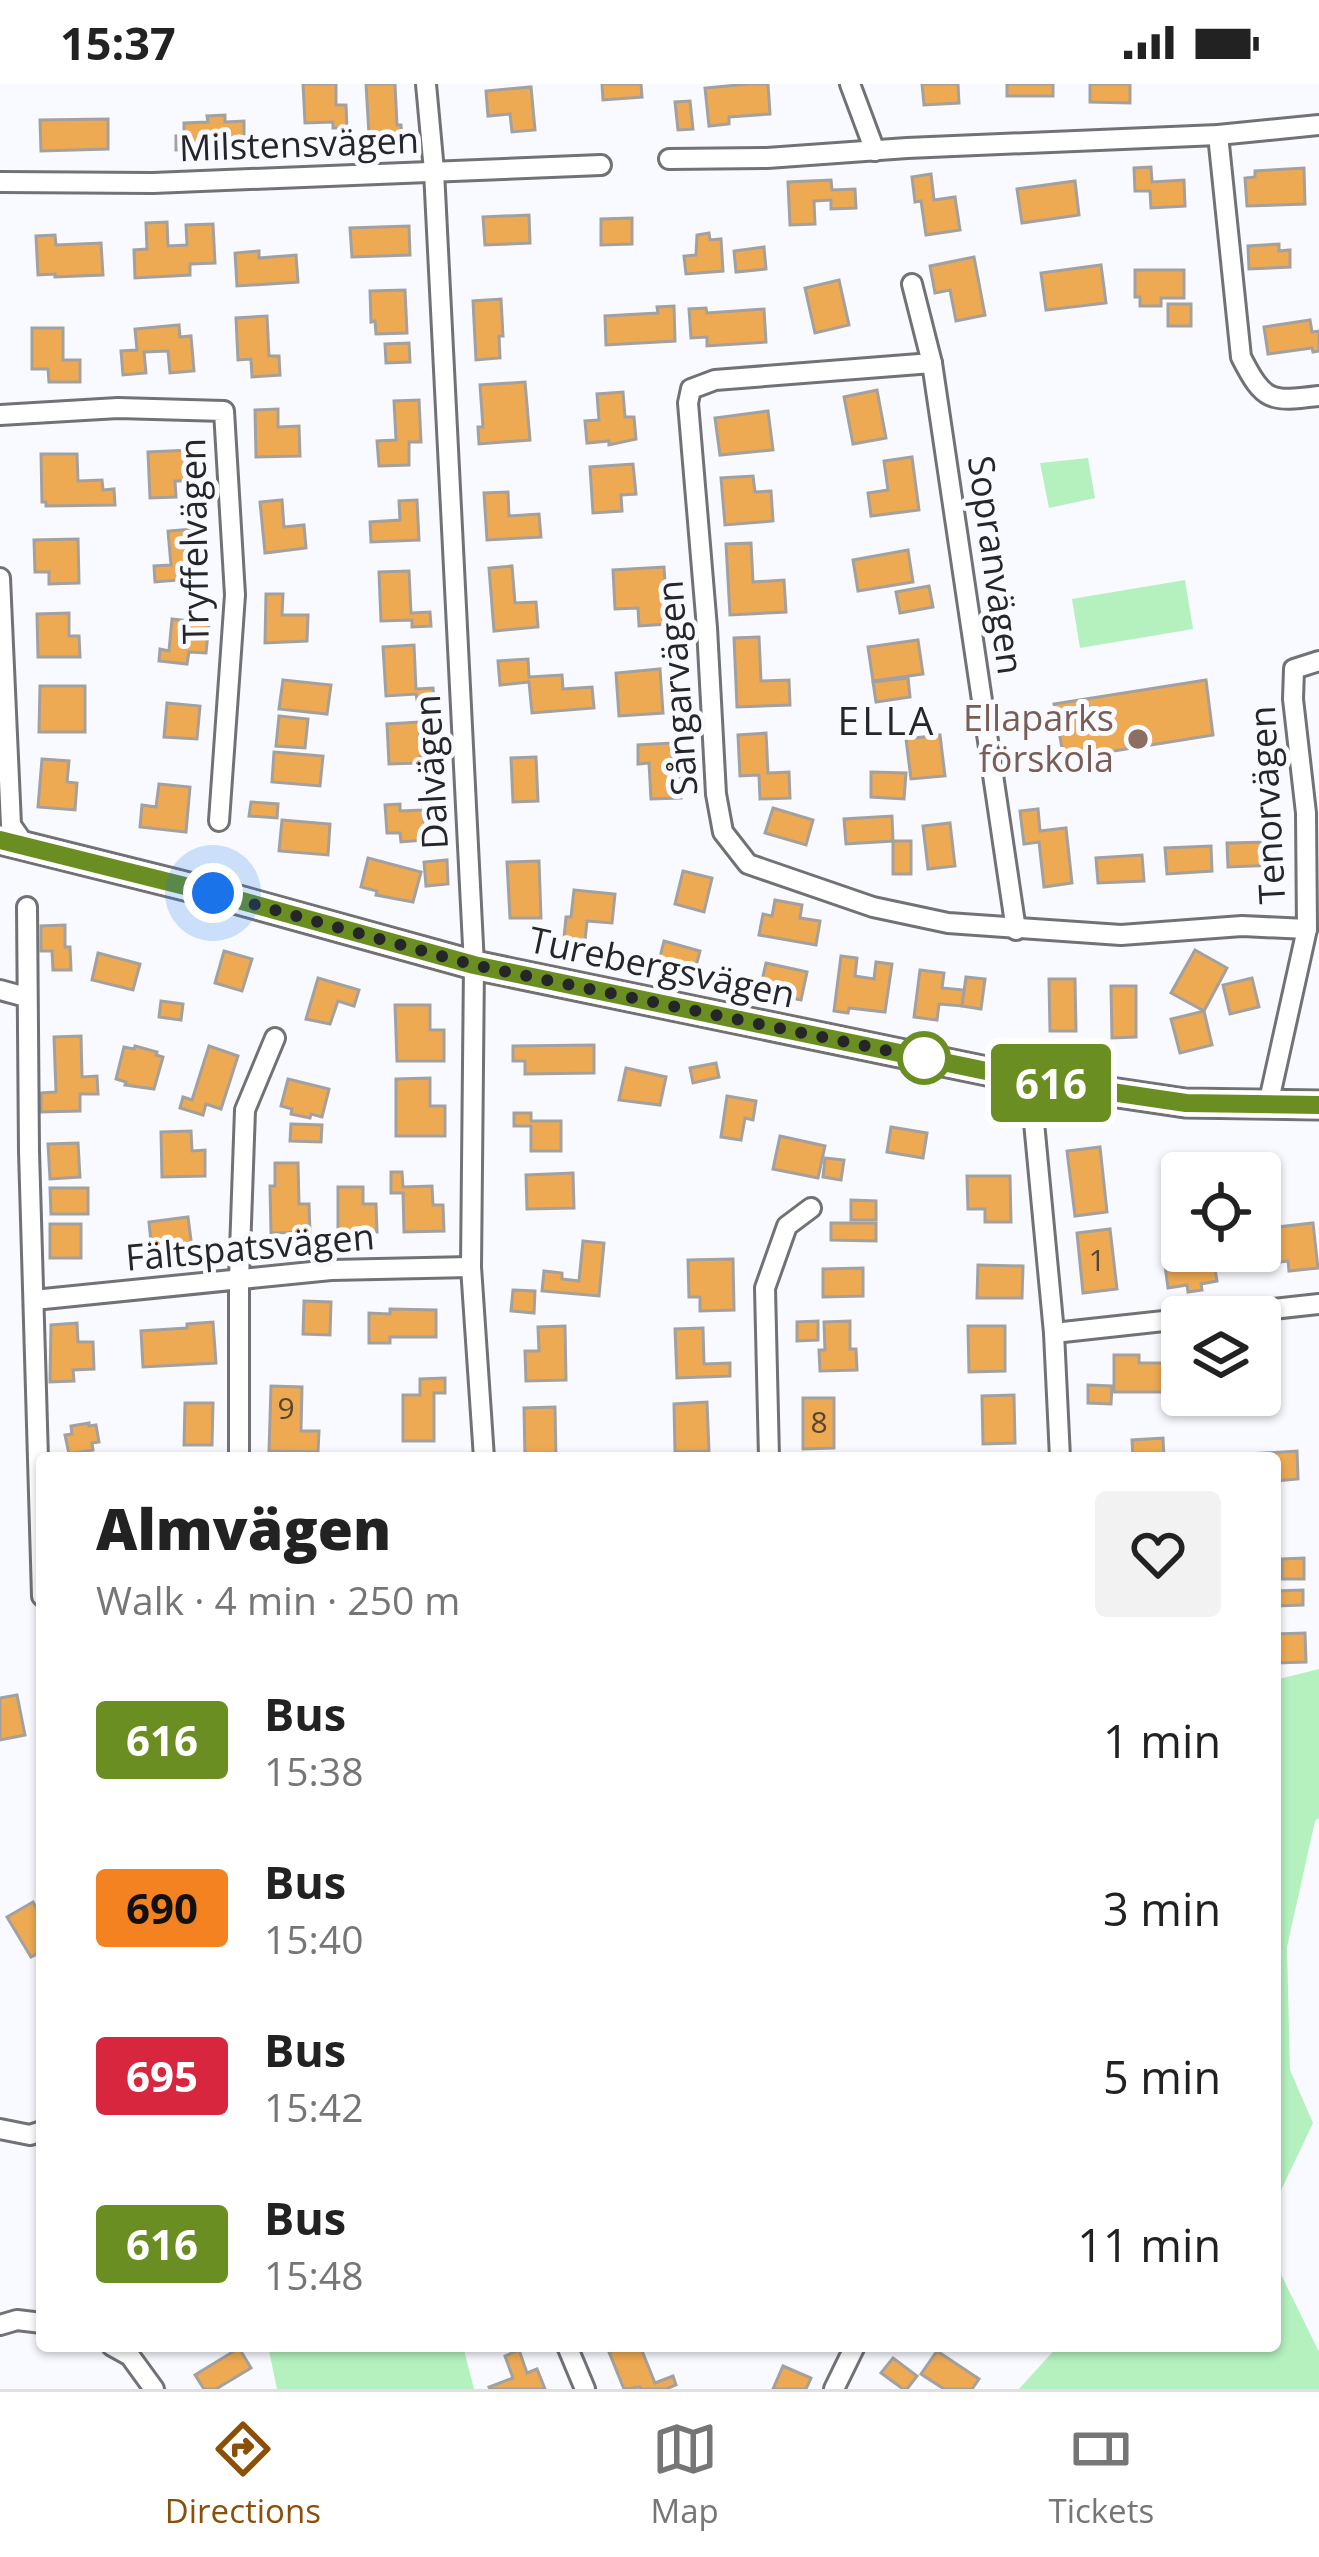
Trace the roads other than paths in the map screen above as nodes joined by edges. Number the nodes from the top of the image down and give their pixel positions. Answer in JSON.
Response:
{"nodes":[{"id":1,"x":426,"y":84,"type":"edge"},
{"id":2,"x":850,"y":84,"type":"edge"},
{"id":3,"x":1319,"y":125,"type":"edge"},
{"id":4,"x":1218,"y":135,"type":"junction"},
{"id":5,"x":874,"y":152,"type":"junction"},
{"id":6,"x":669,"y":159,"type":"dead end"},
{"id":7,"x":601,"y":165,"type":"dead end"},
{"id":8,"x":434,"y":171,"type":"junction"},
{"id":9,"x":0,"y":182,"type":"edge"},
{"id":10,"x":912,"y":284,"type":"dead end"},
{"id":11,"x":932,"y":363,"type":"junction"},
{"id":12,"x":1319,"y":396,"type":"edge"},
{"id":13,"x":0,"y":415,"type":"edge"},
{"id":14,"x":0,"y":578,"type":"edge"},
{"id":15,"x":1319,"y":661,"type":"edge"},
{"id":16,"x":219,"y":821,"type":"dead end"},
{"id":17,"x":13,"y":844,"type":"edge"},
{"id":18,"x":27,"y":907,"type":"dead end"},
{"id":19,"x":1307,"y":929,"type":"junction"},
{"id":20,"x":1016,"y":930,"type":"junction"},
{"id":21,"x":474,"y":965,"type":"junction"},
{"id":22,"x":0,"y":990,"type":"edge"},
{"id":23,"x":26,"y":997,"type":"junction"},
{"id":24,"x":274,"y":1038,"type":"dead end"},
{"id":25,"x":1030,"y":1080,"type":"junction"},
{"id":26,"x":1268,"y":1105,"type":"junction"},
{"id":27,"x":1319,"y":1106,"type":"edge"},
{"id":28,"x":812,"y":1208,"type":"dead end"},
{"id":29,"x":471,"y":1267,"type":"junction"},
{"id":30,"x":239,"y":1279,"type":"junction"},
{"id":31,"x":34,"y":1300,"type":"junction"},
{"id":32,"x":1319,"y":1304,"type":"edge"},
{"id":33,"x":1281,"y":1308,"type":"edge"},
{"id":34,"x":1161,"y":1321,"type":"edge"},
{"id":35,"x":1054,"y":1334,"type":"junction"},
{"id":36,"x":38,"y":1452,"type":"edge"},
{"id":37,"x":239,"y":1452,"type":"edge"},
{"id":38,"x":484,"y":1452,"type":"edge"},
{"id":39,"x":769,"y":1452,"type":"edge"},
{"id":40,"x":1060,"y":1452,"type":"edge"},
{"id":41,"x":0,"y":2129,"type":"edge"},
{"id":42,"x":36,"y":2132,"type":"edge"},
{"id":43,"x":36,"y":2322,"type":"edge"},
{"id":44,"x":0,"y":2325,"type":"edge"},
{"id":45,"x":123,"y":2352,"type":"edge"},
{"id":46,"x":570,"y":2352,"type":"edge"},
{"id":47,"x":849,"y":2352,"type":"edge"},
{"id":48,"x":154,"y":2389,"type":"edge"},
{"id":49,"x":585,"y":2389,"type":"edge"},
{"id":50,"x":834,"y":2389,"type":"edge"}],
"edges":[{"from":1,"to":8,"type":"street","name":"Dalvägen"},
{"from":2,"to":5,"type":"street"},
{"from":3,"to":4,"type":"street"},
{"from":4,"to":5,"type":"street"},
{"from":4,"to":12,"type":"street"},
{"from":5,"to":6,"type":"street"},
{"from":7,"to":8,"type":"street","name":"Milstensvägen"},
{"from":8,"to":9,"type":"street","name":"Milstensvägen"},
{"from":8,"to":21,"type":"street","name":"Dalvägen"},
{"from":10,"to":11,"type":"street","name":"Sopranvägen"},
{"from":11,"to":20,"type":"street","name":"Sopranvägen"},
{"from":11,"to":20,"type":"street","name":"Sångarvägen"},
{"from":13,"to":16,"type":"street","name":"Tryffelvägen"},
{"from":14,"to":17,"type":"street"},
{"from":15,"to":19,"type":"street","name":"Tenorvägen"},
{"from":17,"to":21,"type":"street","name":"Turebergsvägen"},
{"from":18,"to":23,"type":"street"},
{"from":19,"to":20,"type":"street","name":"Sångarvägen"},
{"from":19,"to":26,"type":"street","name":"Tenorvägen"},
{"from":21,"to":25,"type":"street","name":"Turebergsvägen"},
{"from":21,"to":29,"type":"street","name":"Dalvägen"},
{"from":22,"to":23,"type":"street"},
{"from":23,"to":31,"type":"street"},
{"from":24,"to":30,"type":"street"},
{"from":25,"to":26,"type":"street","name":"Turebergsvägen"},
{"from":25,"to":35,"type":"street"},
{"from":26,"to":27,"type":"street","name":"Turebergsvägen"},
{"from":28,"to":39,"type":"street"},
{"from":29,"to":30,"type":"street","name":"Fältspatsvägen"},
{"from":29,"to":38,"type":"street","name":"Dalvägen"},
{"from":30,"to":31,"type":"street","name":"Fältspatsvägen"},
{"from":30,"to":37,"type":"street"},
{"from":31,"to":36,"type":"street"},
{"from":32,"to":33,"type":"street"},
{"from":34,"to":35,"type":"street"},
{"from":35,"to":40,"type":"street"},
{"from":41,"to":42,"type":"street"},
{"from":43,"to":44,"type":"street"},
{"from":45,"to":48,"type":"street"},
{"from":46,"to":49,"type":"street"},
{"from":47,"to":50,"type":"street"}]}
